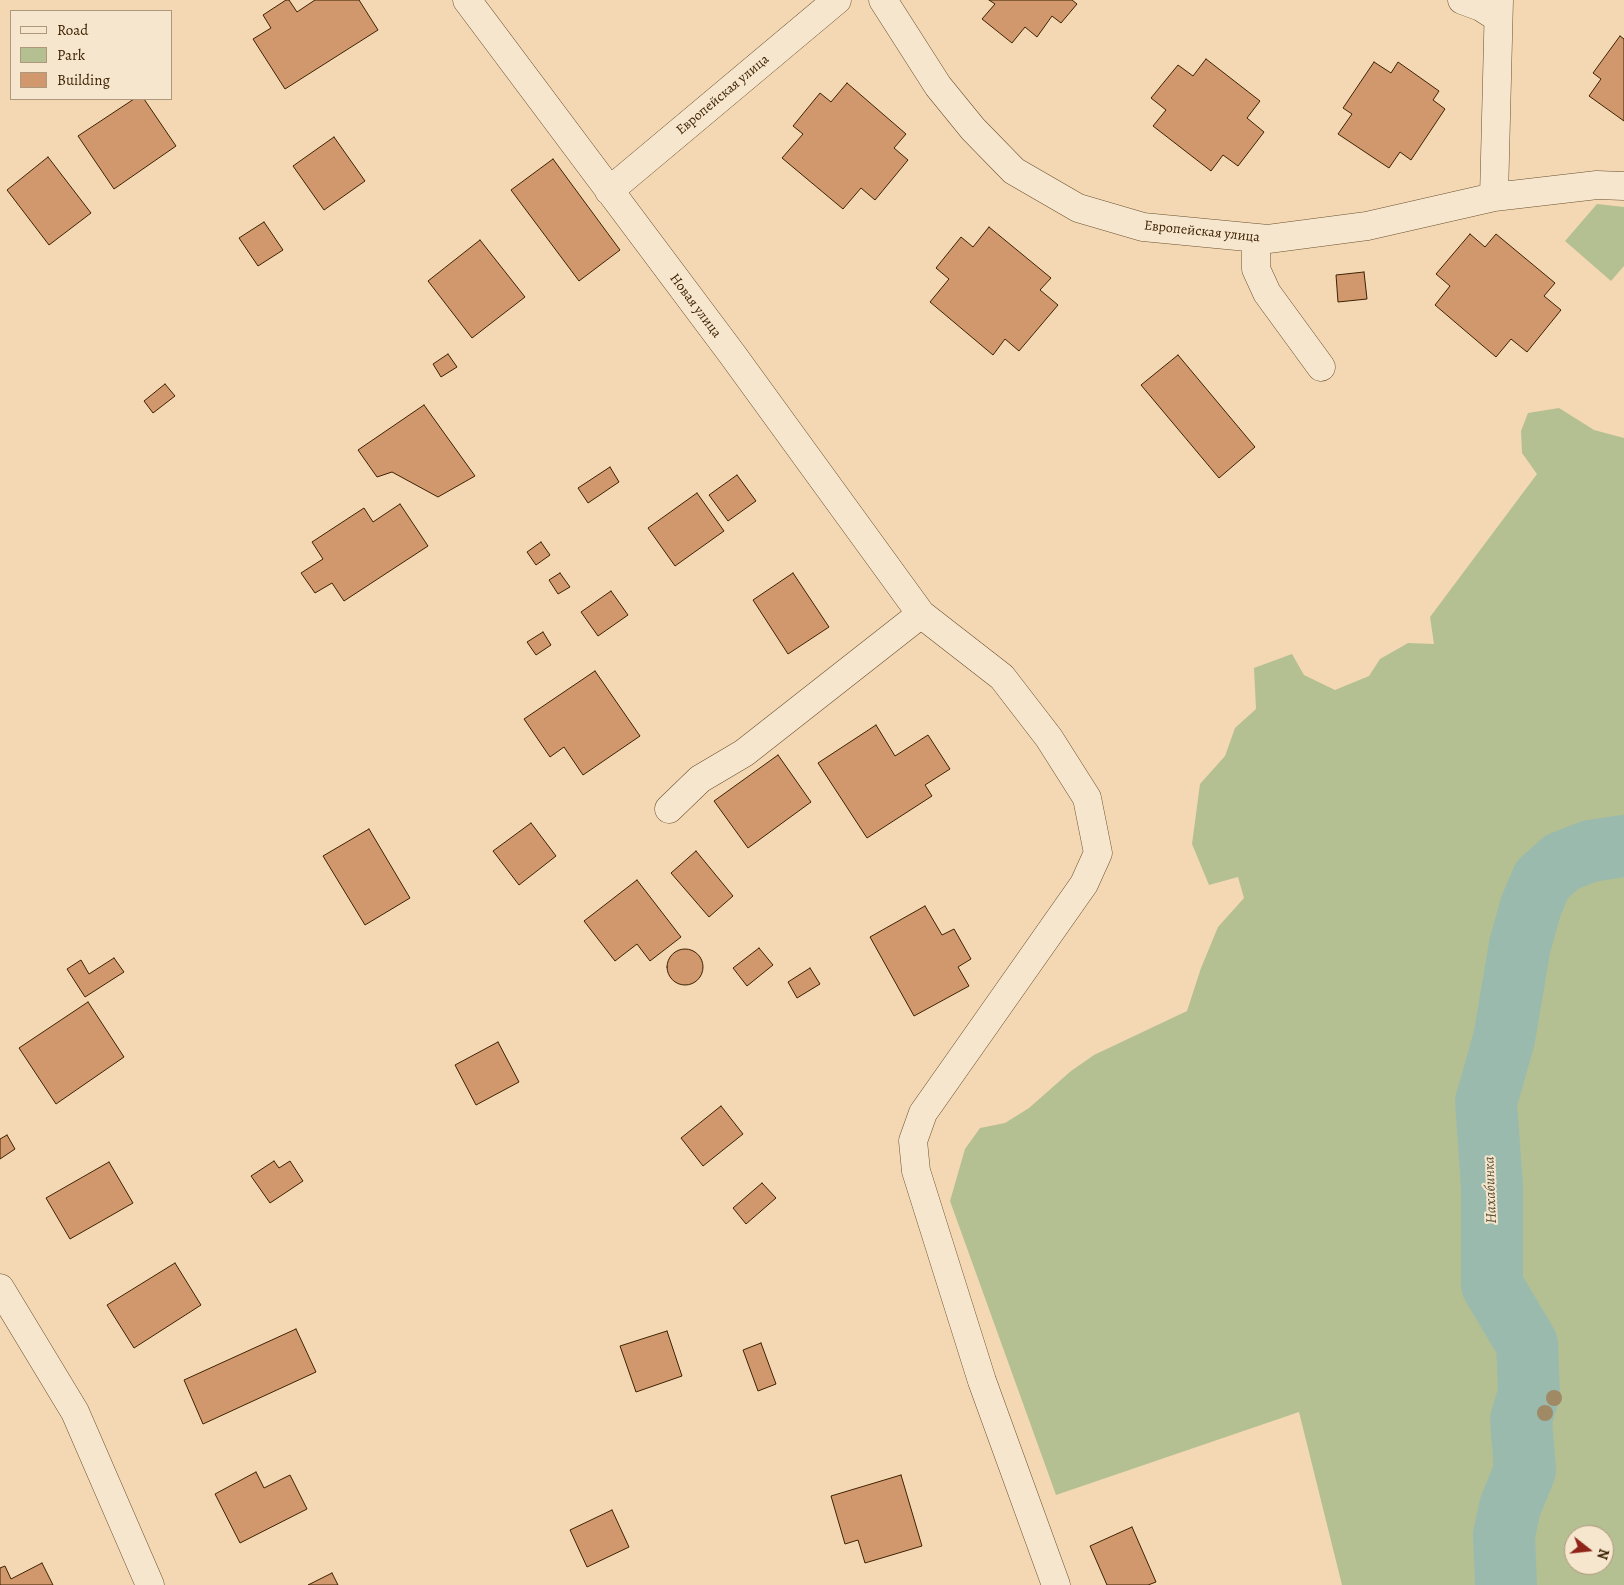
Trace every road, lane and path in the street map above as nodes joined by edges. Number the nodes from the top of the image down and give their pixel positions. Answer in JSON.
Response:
{"nodes":[{"id":1,"x":466,"y":0,"type":"edge"},
{"id":2,"x":837,"y":0,"type":"edge"},
{"id":3,"x":883,"y":0,"type":"edge"},
{"id":4,"x":1462,"y":0,"type":"edge"},
{"id":5,"x":1498,"y":9,"type":"edge"},
{"id":6,"x":1624,"y":186,"type":"edge"},
{"id":7,"x":609,"y":191,"type":"junction"},
{"id":8,"x":1494,"y":197,"type":"junction"},
{"id":9,"x":1256,"y":238,"type":"junction"},
{"id":10,"x":1321,"y":367,"type":"dead end"},
{"id":11,"x":921,"y":614,"type":"junction"},
{"id":12,"x":669,"y":809,"type":"dead end"},
{"id":13,"x":0,"y":1288,"type":"edge"},
{"id":14,"x":150,"y":1585,"type":"edge"},
{"id":15,"x":1056,"y":1585,"type":"edge"}],
"edges":[{"from":1,"to":7,"type":"street","name":"Новая улица"},
{"from":2,"to":7,"type":"street","name":"Европейская улица"},
{"from":3,"to":9,"type":"street","name":"Европейская улица"},
{"from":4,"to":5,"type":"street"},
{"from":5,"to":8,"type":"street"},
{"from":6,"to":8,"type":"street","name":"Европейская улица"},
{"from":7,"to":11,"type":"street","name":"Новая улица"},
{"from":8,"to":9,"type":"street","name":"Европейская улица"},
{"from":9,"to":10,"type":"street"},
{"from":11,"to":12,"type":"street"},
{"from":11,"to":15,"type":"street","name":"Новая улица"},
{"from":13,"to":14,"type":"street"}]}
